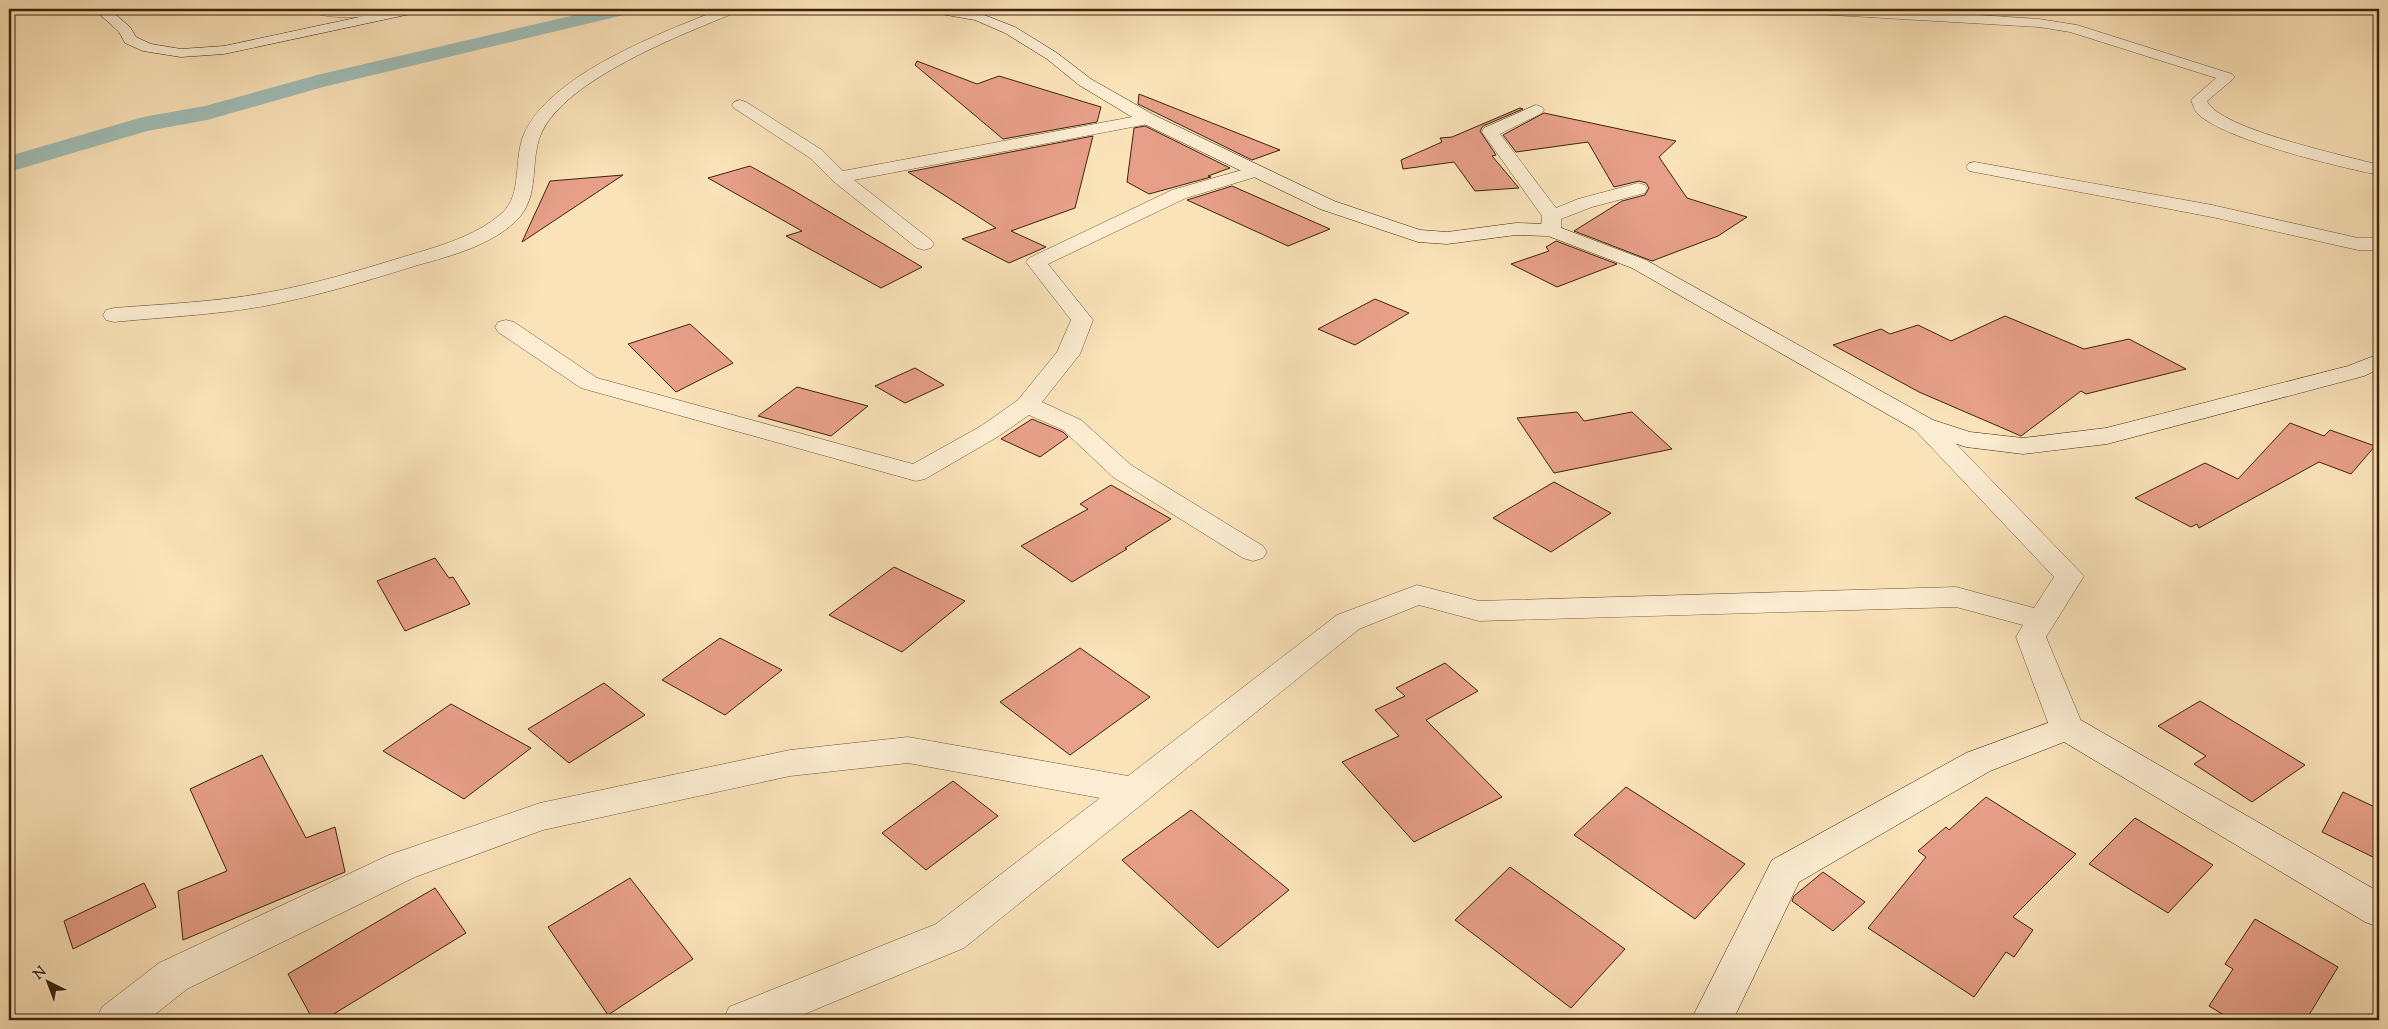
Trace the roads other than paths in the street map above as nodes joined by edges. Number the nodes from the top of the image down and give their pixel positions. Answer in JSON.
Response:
{"nodes":[{"id":1,"x":101,"y":9,"type":"edge"},
{"id":2,"x":316,"y":9,"type":"edge"},
{"id":3,"x":411,"y":9,"type":"edge"},
{"id":4,"x":415,"y":9,"type":"edge"},
{"id":5,"x":703,"y":9,"type":"edge"},
{"id":6,"x":723,"y":9,"type":"edge"},
{"id":7,"x":732,"y":9,"type":"edge"},
{"id":8,"x":935,"y":9,"type":"edge"},
{"id":9,"x":1798,"y":9,"type":"edge"},
{"id":10,"x":2086,"y":17,"type":"dead end"},
{"id":11,"x":2100,"y":37,"type":"junction"},
{"id":12,"x":740,"y":105,"type":"dead end"},
{"id":13,"x":1536,"y":110,"type":"dead end"},
{"id":14,"x":1148,"y":119,"type":"junction"},
{"id":15,"x":1975,"y":167,"type":"dead end"},
{"id":16,"x":2379,"y":170,"type":"edge"},
{"id":17,"x":1256,"y":171,"type":"junction"},
{"id":18,"x":839,"y":177,"type":"junction"},
{"id":19,"x":1638,"y":189,"type":"dead end"},
{"id":20,"x":1551,"y":223,"type":"junction"},
{"id":21,"x":924,"y":244,"type":"dead end"},
{"id":22,"x":2379,"y":244,"type":"edge"},
{"id":23,"x":114,"y":315,"type":"dead end"},
{"id":24,"x":506,"y":327,"type":"dead end"},
{"id":25,"x":2379,"y":362,"type":"edge"},
{"id":26,"x":1027,"y":405,"type":"junction"},
{"id":27,"x":1924,"y":425,"type":"junction"},
{"id":28,"x":1253,"y":552,"type":"dead end"},
{"id":29,"x":2042,"y":620,"type":"junction"},
{"id":30,"x":2066,"y":728,"type":"junction"},
{"id":31,"x":1134,"y":791,"type":"junction"},
{"id":32,"x":2379,"y":911,"type":"edge"},
{"id":33,"x":117,"y":1020,"type":"edge"},
{"id":34,"x":744,"y":1020,"type":"edge"},
{"id":35,"x":1712,"y":1020,"type":"edge"}],
"edges":[{"from":1,"to":3,"type":"street"},
{"from":2,"to":3,"type":"street"},
{"from":3,"to":4,"type":"street"},
{"from":5,"to":6,"type":"street"},
{"from":7,"to":23,"type":"street"},
{"from":8,"to":14,"type":"street"},
{"from":9,"to":11,"type":"street"},
{"from":10,"to":11,"type":"street"},
{"from":11,"to":16,"type":"street"},
{"from":12,"to":18,"type":"street"},
{"from":13,"to":20,"type":"street"},
{"from":14,"to":17,"type":"street"},
{"from":14,"to":18,"type":"street"},
{"from":15,"to":22,"type":"street"},
{"from":17,"to":20,"type":"street"},
{"from":17,"to":26,"type":"street"},
{"from":18,"to":21,"type":"street"},
{"from":19,"to":20,"type":"street"},
{"from":20,"to":27,"type":"street"},
{"from":24,"to":26,"type":"street"},
{"from":25,"to":27,"type":"street"},
{"from":26,"to":28,"type":"street"},
{"from":27,"to":29,"type":"street"},
{"from":29,"to":30,"type":"street"},
{"from":29,"to":31,"type":"street"},
{"from":30,"to":32,"type":"street"},
{"from":30,"to":35,"type":"street"},
{"from":31,"to":33,"type":"street"},
{"from":31,"to":34,"type":"street"}]}
